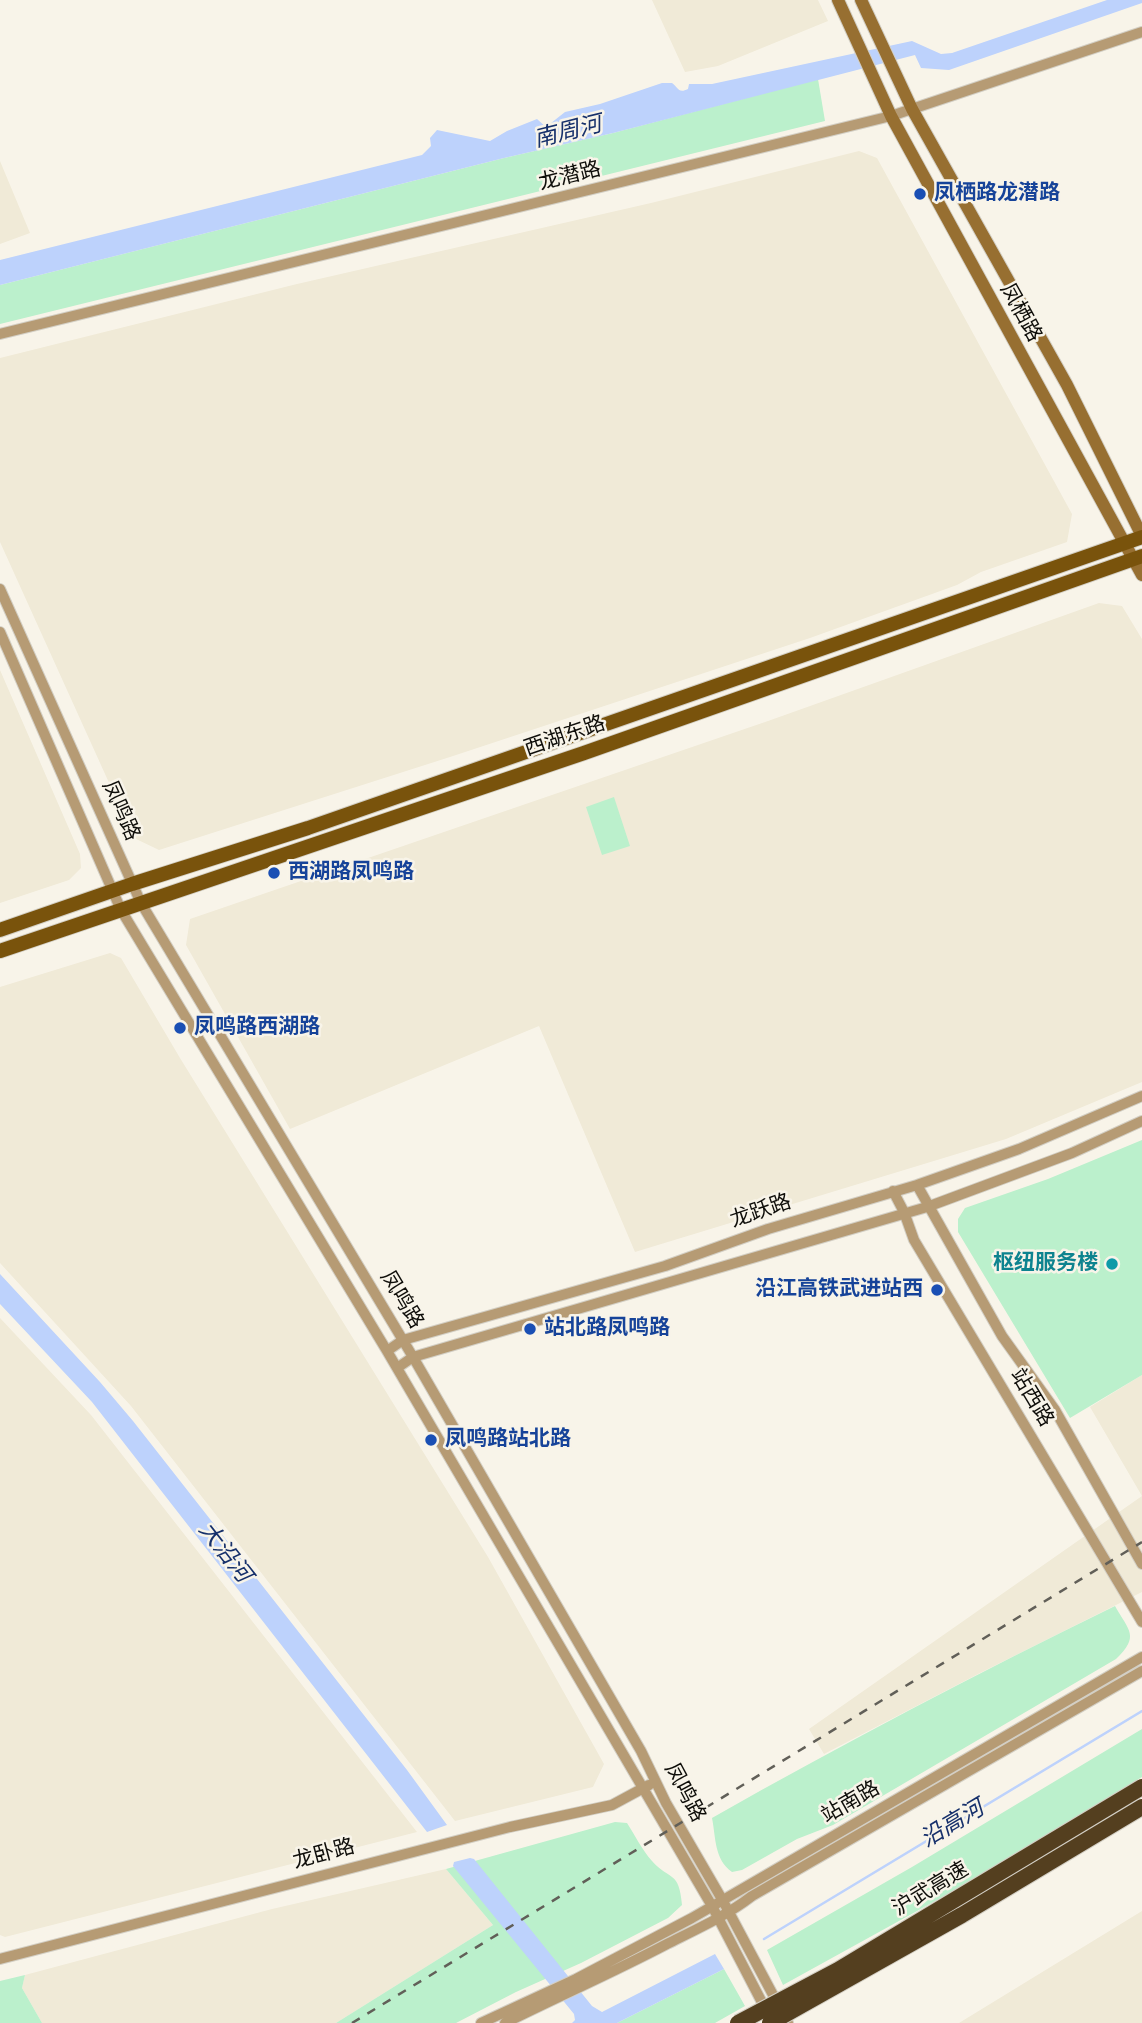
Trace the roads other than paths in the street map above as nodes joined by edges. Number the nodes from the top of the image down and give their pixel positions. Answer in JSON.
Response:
{"nodes":[{"id":1,"x":838,"y":0,"type":"edge"},
{"id":2,"x":860,"y":0,"type":"edge"},
{"id":3,"x":1142,"y":32,"type":"edge"},
{"id":4,"x":912,"y":108,"type":"junction"},
{"id":5,"x":891,"y":116,"type":"junction"},
{"id":6,"x":0,"y":334,"type":"edge"},
{"id":7,"x":1142,"y":537,"type":"edge"},
{"id":8,"x":1125,"y":543,"type":"junction"},
{"id":9,"x":1137,"y":557,"type":"edge"},
{"id":10,"x":1142,"y":575,"type":"edge"},
{"id":11,"x":0,"y":589,"type":"edge"},
{"id":12,"x":0,"y":632,"type":"edge"},
{"id":13,"x":132,"y":884,"type":"junction"},
{"id":14,"x":111,"y":892,"type":"junction"},
{"id":15,"x":141,"y":903,"type":"junction"},
{"id":16,"x":121,"y":909,"type":"junction"},
{"id":17,"x":0,"y":930,"type":"edge"},
{"id":18,"x":0,"y":951,"type":"edge"},
{"id":19,"x":1142,"y":1097,"type":"edge"},
{"id":20,"x":1142,"y":1121,"type":"edge"},
{"id":21,"x":916,"y":1185,"type":"junction"},
{"id":22,"x":893,"y":1191,"type":"junction"},
{"id":23,"x":926,"y":1207,"type":"junction"},
{"id":24,"x":904,"y":1212,"type":"junction"},
{"id":25,"x":403,"y":1340,"type":"junction"},
{"id":26,"x":387,"y":1351,"type":"junction"},
{"id":27,"x":413,"y":1357,"type":"junction"},
{"id":28,"x":397,"y":1368,"type":"junction"},
{"id":29,"x":1142,"y":1564,"type":"edge"},
{"id":30,"x":1142,"y":1622,"type":"edge"},
{"id":31,"x":1142,"y":1657,"type":"edge"},
{"id":32,"x":1142,"y":1671,"type":"edge"},
{"id":33,"x":655,"y":1782,"type":"junction"},
{"id":34,"x":1142,"y":1787,"type":"edge"},
{"id":35,"x":643,"y":1789,"type":"junction"},
{"id":36,"x":1142,"y":1807,"type":"edge"},
{"id":37,"x":723,"y":1901,"type":"junction"},
{"id":38,"x":712,"y":1906,"type":"junction"},
{"id":39,"x":724,"y":1916,"type":"junction"},
{"id":40,"x":0,"y":1959,"type":"edge"},
{"id":41,"x":579,"y":1983,"type":"junction"},
{"id":42,"x":550,"y":1995,"type":"junction"},
{"id":43,"x":481,"y":2023,"type":"edge"},
{"id":44,"x":506,"y":2023,"type":"edge"},
{"id":45,"x":738,"y":2023,"type":"edge"},
{"id":46,"x":771,"y":2023,"type":"edge"},
{"id":47,"x":788,"y":2023,"type":"edge"}],
"edges":[{"from":1,"to":5,"type":"main road","name":"凤栖路"},
{"from":2,"to":4,"type":"main road","name":"凤栖路"},
{"from":3,"to":4,"type":"street","name":"龙潜路"},
{"from":4,"to":5,"type":"street","name":"龙潜路"},
{"from":4,"to":7,"type":"main road","name":"凤栖路"},
{"from":5,"to":6,"type":"street","name":"龙潜路"},
{"from":5,"to":8,"type":"main road","name":"凤栖路"},
{"from":7,"to":8,"type":"main road","name":"西湖东路"},
{"from":8,"to":9,"type":"main road","name":"凤栖路"},
{"from":8,"to":13,"type":"main road","name":"西湖东路"},
{"from":9,"to":10,"type":"main road","name":"凤栖路"},
{"from":9,"to":15,"type":"main road","name":"西湖东路"},
{"from":11,"to":13,"type":"street","name":"凤鸣路"},
{"from":12,"to":14,"type":"street","name":"凤鸣路"},
{"from":13,"to":14,"type":"main road","name":"西湖东路"},
{"from":13,"to":15,"type":"street","name":"凤鸣路"},
{"from":14,"to":16,"type":"street","name":"凤鸣路"},
{"from":14,"to":17,"type":"main road","name":"西湖东路"},
{"from":15,"to":16,"type":"main road","name":"西湖东路"},
{"from":15,"to":25,"type":"street","name":"凤鸣路"},
{"from":16,"to":18,"type":"main road","name":"西湖东路"},
{"from":16,"to":26,"type":"street","name":"凤鸣路"},
{"from":19,"to":21,"type":"street","name":"龙跃路"},
{"from":20,"to":23,"type":"street","name":"龙跃路"},
{"from":21,"to":22,"type":"street","name":"龙跃路"},
{"from":21,"to":23,"type":"street","name":"站西路"},
{"from":22,"to":24,"type":"street","name":"站西路"},
{"from":22,"to":25,"type":"street","name":"龙跃路"},
{"from":23,"to":24,"type":"street","name":"龙跃路"},
{"from":23,"to":29,"type":"street","name":"站西路"},
{"from":24,"to":27,"type":"street","name":"龙跃路"},
{"from":24,"to":30,"type":"street","name":"站西路"},
{"from":25,"to":26,"type":"street","name":"龙跃路"},
{"from":25,"to":27,"type":"street","name":"凤鸣路"},
{"from":26,"to":28,"type":"street","name":"凤鸣路"},
{"from":27,"to":28,"type":"street","name":"龙跃路"},
{"from":27,"to":33,"type":"street","name":"凤鸣路"},
{"from":28,"to":35,"type":"street","name":"凤鸣路"},
{"from":31,"to":37,"type":"street","name":"站南路"},
{"from":32,"to":39,"type":"street","name":"站南路"},
{"from":33,"to":35,"type":"street","name":"龙卧路"},
{"from":33,"to":37,"type":"street","name":"凤鸣路"},
{"from":34,"to":45,"type":"highway","name":"沪武高速","bridge":true},
{"from":35,"to":38,"type":"street","name":"凤鸣路"},
{"from":35,"to":40,"type":"street","name":"龙卧路"},
{"from":36,"to":46,"type":"highway","name":"沪武高速","bridge":true},
{"from":37,"to":38,"type":"street","name":"站南路"},
{"from":37,"to":39,"type":"street","name":"凤鸣路"},
{"from":38,"to":39,"type":"street","name":"凤鸣路"},
{"from":38,"to":41,"type":"street","name":"站南路"},
{"from":39,"to":41,"type":"street","name":"站南路"},
{"from":39,"to":46,"type":"street","name":"凤鸣路"},
{"from":39,"to":47,"type":"street","name":"凤鸣路"},
{"from":41,"to":42,"type":"street"},
{"from":42,"to":43,"type":"street"},
{"from":42,"to":44,"type":"street"}]}
